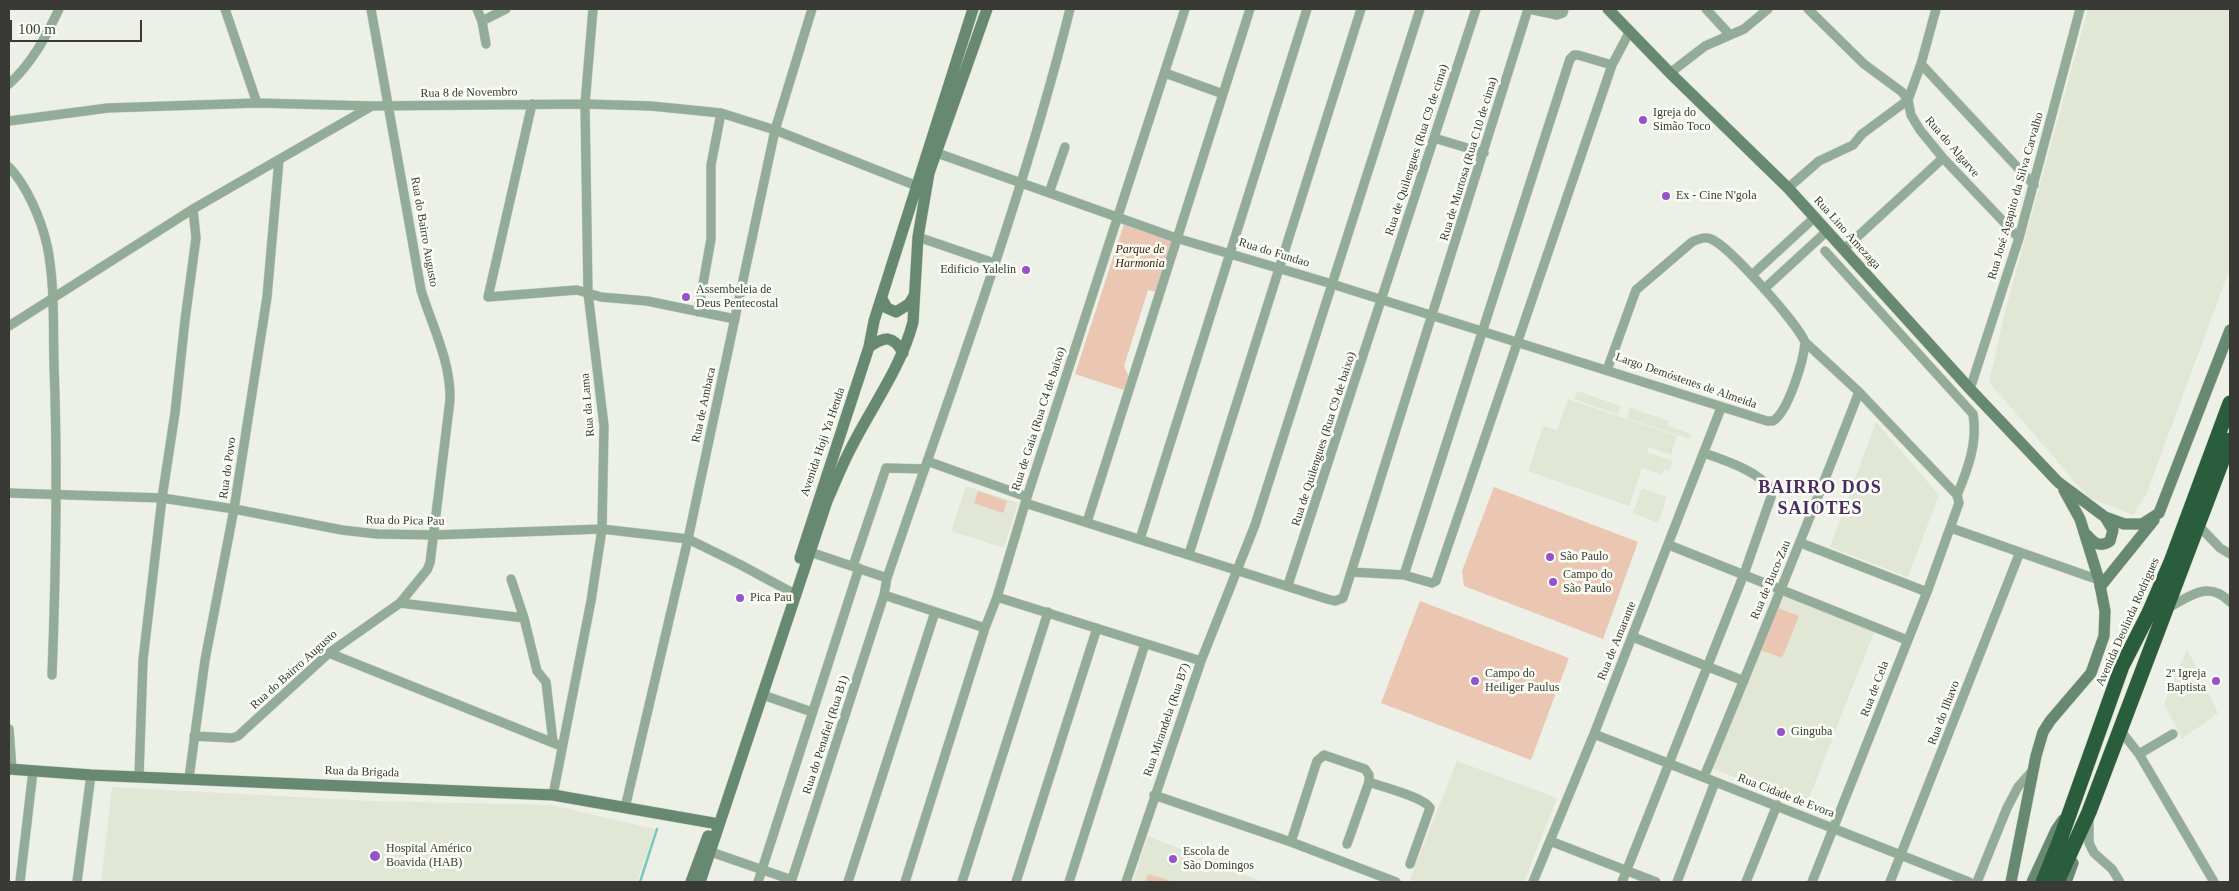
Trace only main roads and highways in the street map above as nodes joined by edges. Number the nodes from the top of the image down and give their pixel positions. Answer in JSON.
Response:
{"nodes":[{"id":1,"x":2230,"y":403,"type":"edge"},
{"id":2,"x":2230,"y":440,"type":"edge"},
{"id":3,"x":2043,"y":882,"type":"edge"},
{"id":4,"x":2057,"y":882,"type":"edge"}],
"edges":[{"from":1,"to":3,"type":"highway","name":"Avenida Deolinda Rodrigues"},
{"from":2,"to":4,"type":"highway"}]}
